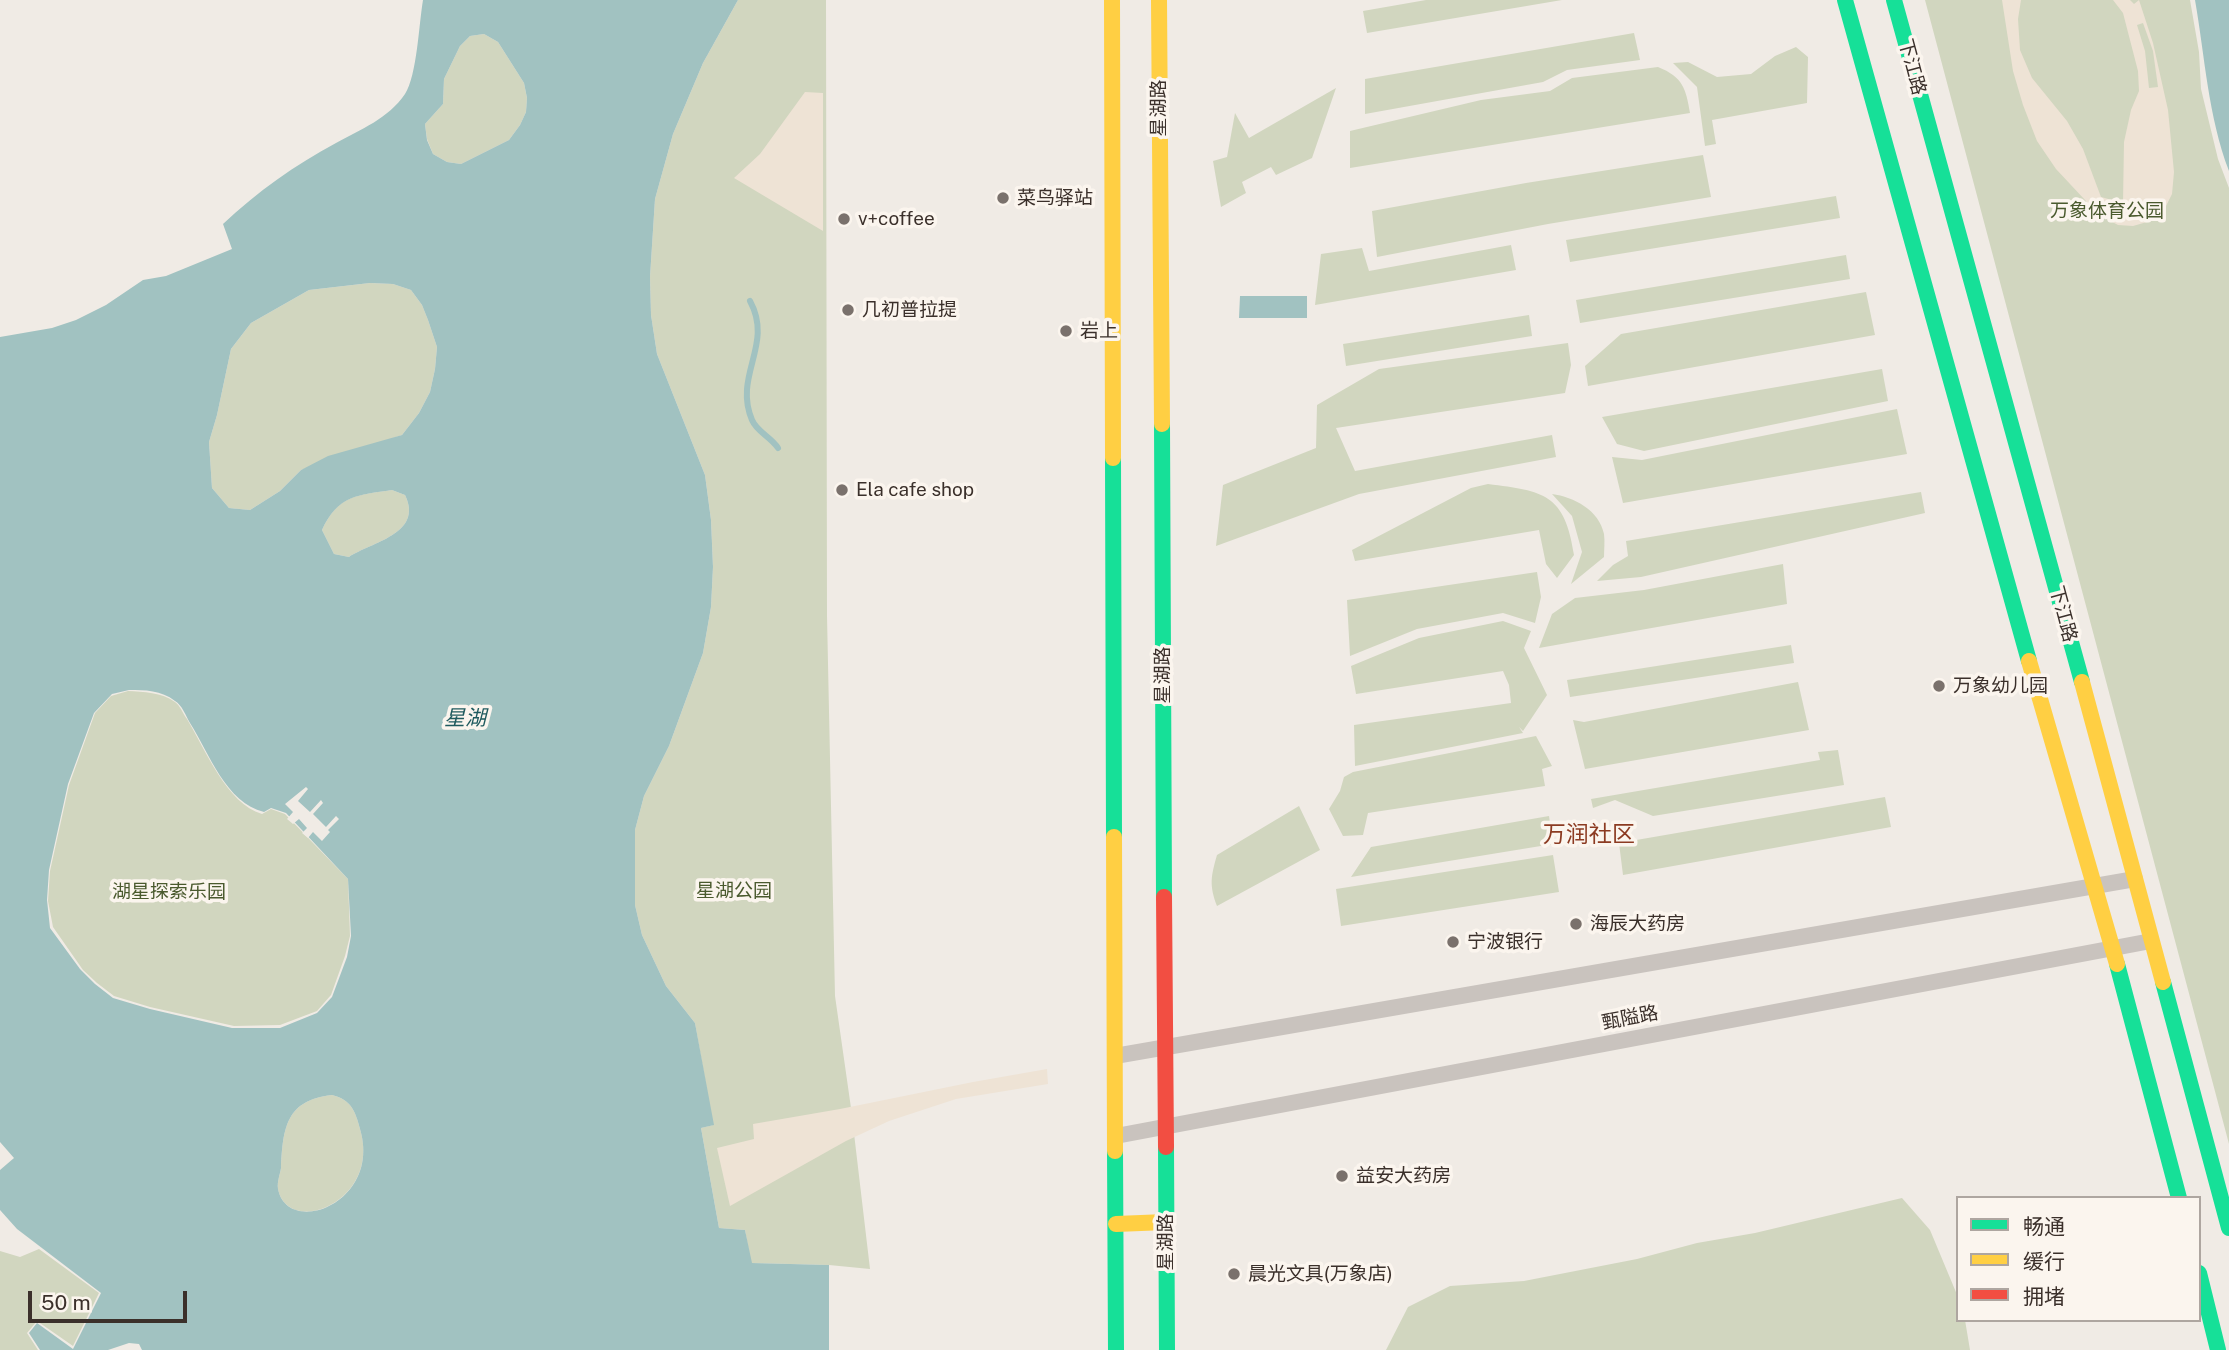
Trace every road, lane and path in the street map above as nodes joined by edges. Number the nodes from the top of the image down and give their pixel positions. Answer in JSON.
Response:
{"nodes":[{"id":1,"x":1112,"y":0,"type":"edge"},
{"id":2,"x":1159,"y":0,"type":"edge"},
{"id":3,"x":1845,"y":0,"type":"edge"},
{"id":4,"x":1894,"y":0,"type":"edge"},
{"id":5,"x":2136,"y":879,"type":"junction"},
{"id":6,"x":2092,"y":886,"type":"junction"},
{"id":7,"x":2151,"y":941,"type":"junction"},
{"id":8,"x":2112,"y":948,"type":"junction"},
{"id":9,"x":1165,"y":1047,"type":"junction"},
{"id":10,"x":1115,"y":1056,"type":"junction"},
{"id":11,"x":1165,"y":1127,"type":"junction"},
{"id":12,"x":1116,"y":1136,"type":"junction"},
{"id":13,"x":2178,"y":1196,"type":"edge"},
{"id":14,"x":1166,"y":1222,"type":"junction"},
{"id":15,"x":1116,"y":1224,"type":"junction"},
{"id":16,"x":2229,"y":1228,"type":"edge"},
{"id":17,"x":2201,"y":1281,"type":"edge"},
{"id":18,"x":1116,"y":1350,"type":"edge"},
{"id":19,"x":1167,"y":1350,"type":"edge"},
{"id":20,"x":2218,"y":1350,"type":"edge"}],
"edges":[{"from":1,"to":10,"type":"street"},
{"from":2,"to":9,"type":"street","name":"星湖路"},
{"from":3,"to":6,"type":"street"},
{"from":4,"to":5,"type":"street","name":"下江路"},
{"from":5,"to":6,"type":"street"},
{"from":5,"to":7,"type":"street","name":"下江路"},
{"from":6,"to":8,"type":"street"},
{"from":6,"to":9,"type":"street"},
{"from":7,"to":8,"type":"street","name":"甄隘路"},
{"from":7,"to":16,"type":"street","name":"下江路"},
{"from":8,"to":11,"type":"street","name":"甄隘路"},
{"from":8,"to":13,"type":"street"},
{"from":9,"to":10,"type":"street"},
{"from":9,"to":11,"type":"street","name":"星湖路"},
{"from":10,"to":12,"type":"street"},
{"from":11,"to":12,"type":"street","name":"甄隘路"},
{"from":11,"to":14,"type":"street","name":"星湖路"},
{"from":12,"to":15,"type":"street"},
{"from":14,"to":15,"type":"street"},
{"from":14,"to":19,"type":"street","name":"星湖路"},
{"from":15,"to":18,"type":"street"},
{"from":17,"to":20,"type":"street"}]}
